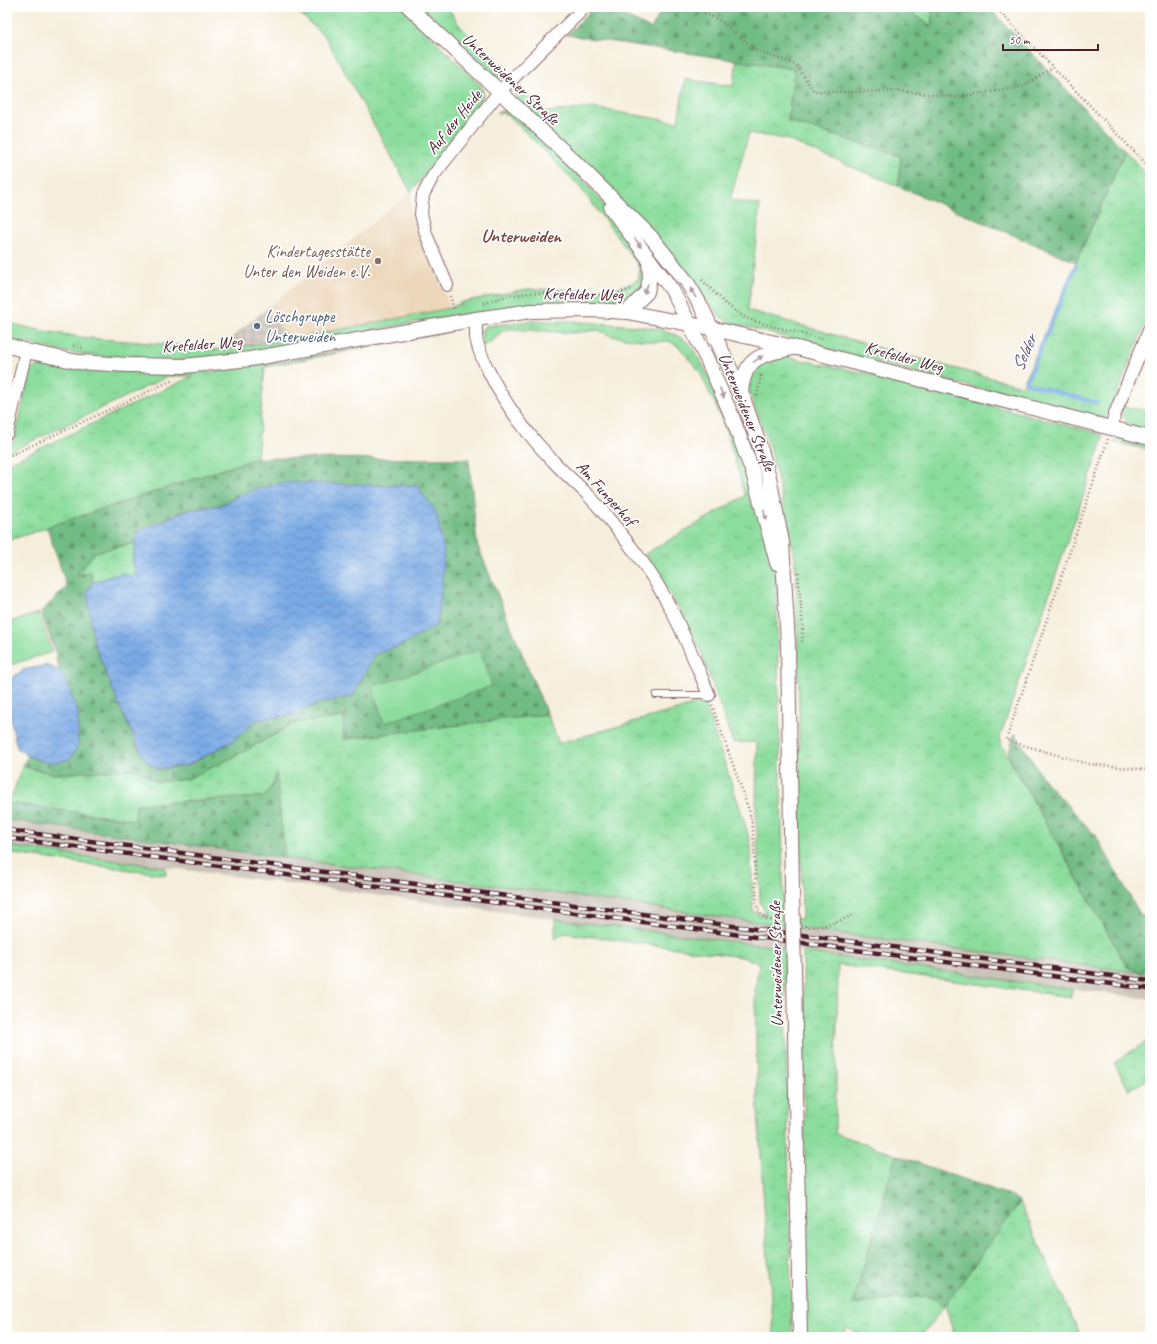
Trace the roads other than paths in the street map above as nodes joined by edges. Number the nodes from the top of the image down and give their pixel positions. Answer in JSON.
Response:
{"nodes":[{"id":1,"x":409,"y":7,"type":"edge"},
{"id":2,"x":585,"y":7,"type":"edge"},
{"id":3,"x":499,"y":92,"type":"junction"},
{"id":4,"x":572,"y":159,"type":"junction"},
{"id":5,"x":649,"y":259,"type":"junction"},
{"id":6,"x":447,"y":285,"type":"road end"},
{"id":7,"x":627,"y":312,"type":"junction"},
{"id":8,"x":476,"y":319,"type":"junction"},
{"id":9,"x":689,"y":324,"type":"junction"},
{"id":10,"x":710,"y":328,"type":"junction"},
{"id":11,"x":1150,"y":328,"type":"edge"},
{"id":12,"x":7,"y":345,"type":"edge"},
{"id":13,"x":797,"y":348,"type":"junction"},
{"id":14,"x":26,"y":351,"type":"junction"},
{"id":15,"x":741,"y":392,"type":"junction"},
{"id":16,"x":1112,"y":429,"type":"junction"},
{"id":17,"x":7,"y":433,"type":"edge"},
{"id":18,"x":1150,"y":438,"type":"edge"},
{"id":19,"x":784,"y":590,"type":"junction"},
{"id":20,"x":656,"y":695,"type":"dead end"},
{"id":21,"x":709,"y":696,"type":"joint"},
{"id":22,"x":800,"y":1337,"type":"edge"}],
"edges":[{"from":1,"to":3,"type":"street","name":"Unterweidener Straße"},
{"from":2,"to":3,"type":"street","name":"Auf der Heide"},
{"from":3,"to":4,"type":"street","name":"Unterweidener Straße"},
{"from":3,"to":6,"type":"street","name":"Auf der Heide"},
{"from":4,"to":5,"type":"street","name":"Unterweidener Straße","one_way":true},
{"from":10,"to":4,"type":"street","name":"Unterweidener Straße","one_way":true},
{"from":5,"to":7,"type":"street","one_way":true},
{"from":5,"to":9,"type":"street","name":"Unterweidener Straße"},
{"from":7,"to":8,"type":"street","name":"Krefelder Weg"},
{"from":7,"to":9,"type":"street","name":"Krefelder Weg"},
{"from":8,"to":14,"type":"street","name":"Krefelder Weg"},
{"from":8,"to":21,"type":"street","name":"Am Fungerhof"},
{"from":9,"to":10,"type":"street","name":"Krefelder Weg"},
{"from":9,"to":19,"type":"street","name":"Unterweidener Straße","one_way":true},
{"from":10,"to":13,"type":"street","name":"Krefelder Weg"},
{"from":10,"to":15,"type":"street","name":"Unterweidener Straße"},
{"from":11,"to":16,"type":"street"},
{"from":12,"to":14,"type":"street","name":"Krefelder Weg"},
{"from":15,"to":13,"type":"street","name":"Unterweidener Straße","one_way":true},
{"from":13,"to":16,"type":"street","name":"Krefelder Weg"},
{"from":14,"to":17,"type":"street"},
{"from":15,"to":19,"type":"street","name":"Unterweidener Straße"},
{"from":16,"to":18,"type":"street","name":"Krefelder Weg"},
{"from":19,"to":22,"type":"street","name":"Unterweidener Straße","bridge":true},
{"from":20,"to":21,"type":"lane"}]}
